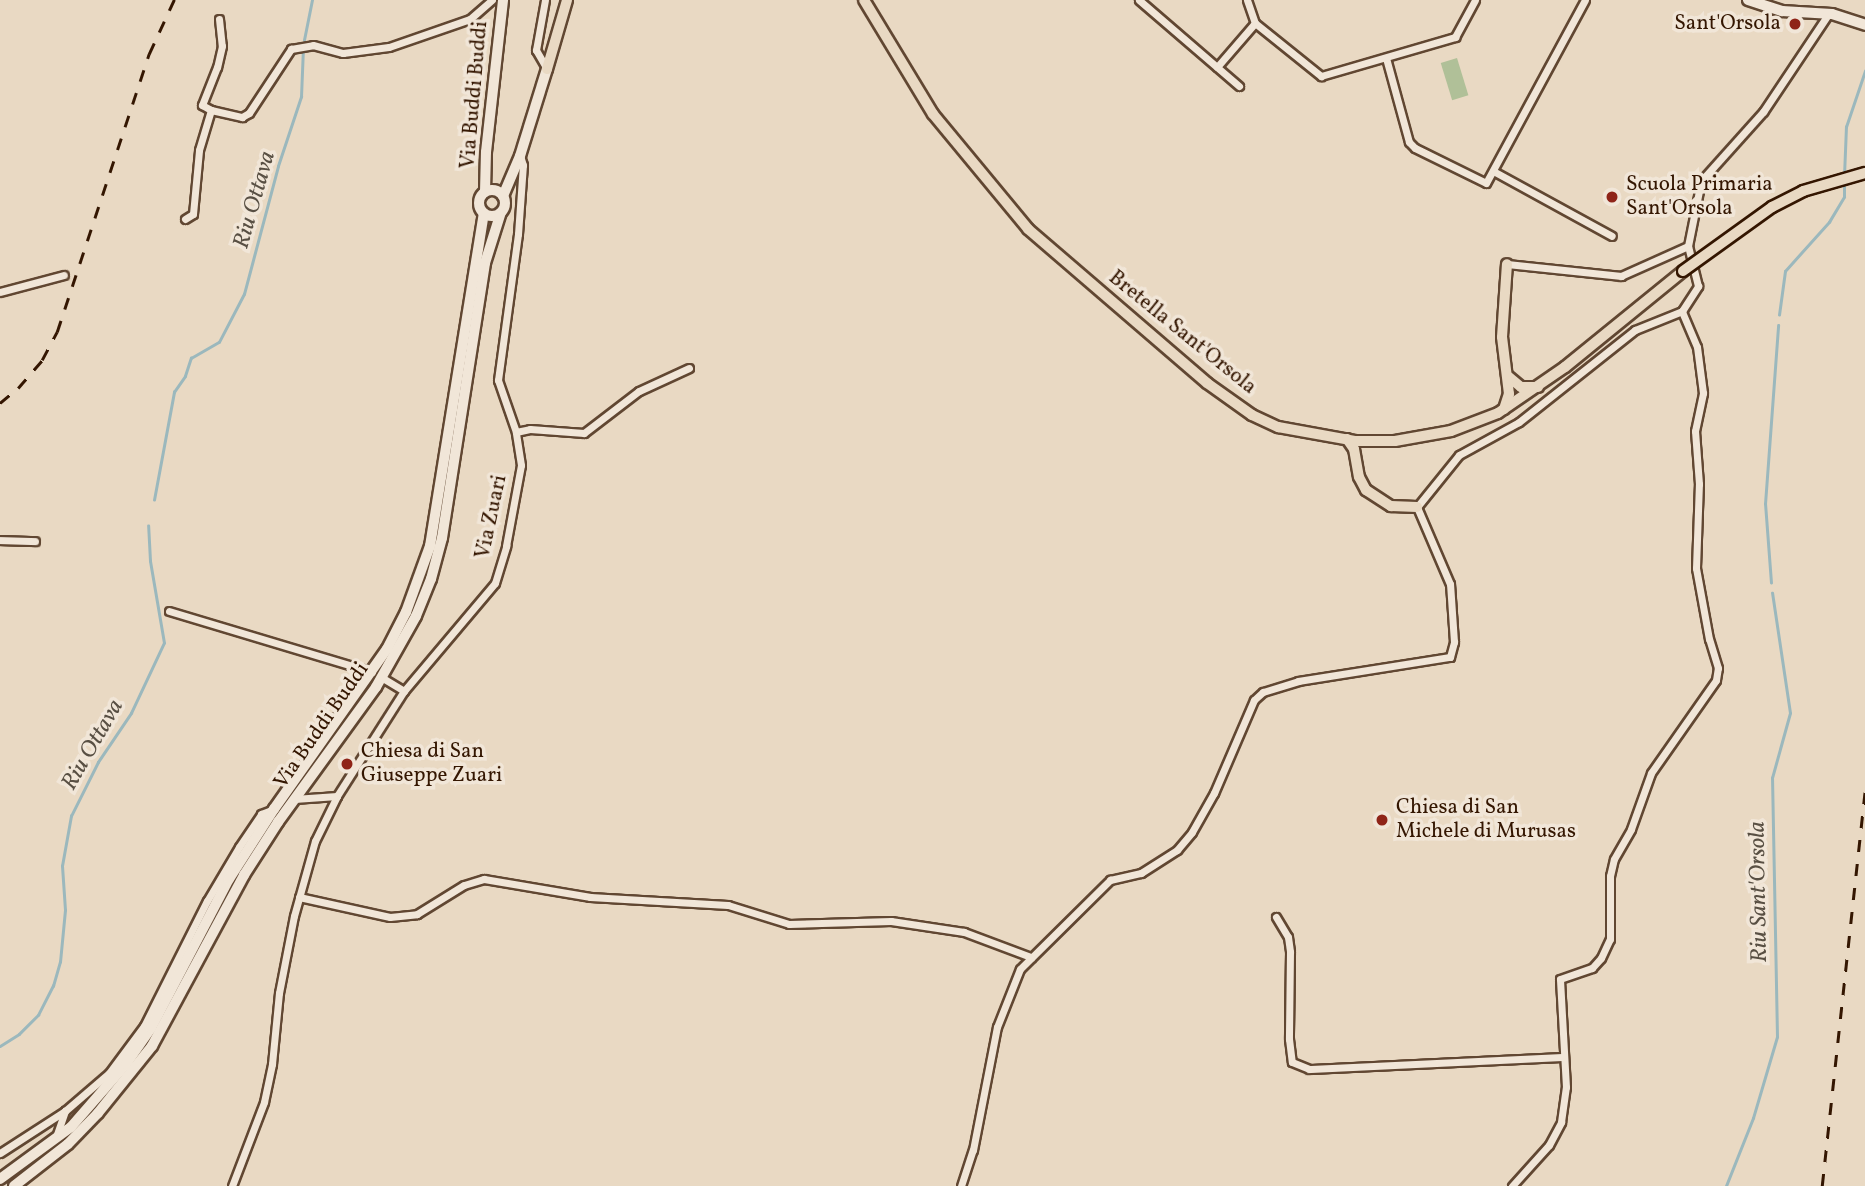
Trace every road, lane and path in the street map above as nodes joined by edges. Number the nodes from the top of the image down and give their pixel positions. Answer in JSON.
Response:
{"nodes":[{"id":1,"x":492,"y":0,"type":"edge"},
{"id":2,"x":503,"y":0,"type":"edge"},
{"id":3,"x":545,"y":0,"type":"edge"},
{"id":4,"x":567,"y":0,"type":"edge"},
{"id":5,"x":864,"y":0,"type":"edge"},
{"id":6,"x":1139,"y":0,"type":"edge"},
{"id":7,"x":1247,"y":0,"type":"edge"},
{"id":8,"x":1475,"y":0,"type":"edge"},
{"id":9,"x":1585,"y":0,"type":"edge"},
{"id":10,"x":1748,"y":0,"type":"edge"},
{"id":11,"x":1829,"y":13,"type":"junction"},
{"id":12,"x":219,"y":19,"type":"dead end"},
{"id":13,"x":1255,"y":23,"type":"junction"},
{"id":14,"x":1865,"y":25,"type":"edge"},
{"id":15,"x":1386,"y":58,"type":"junction"},
{"id":16,"x":1217,"y":67,"type":"junction"},
{"id":17,"x":547,"y":69,"type":"junction"},
{"id":18,"x":1239,"y":86,"type":"dead end"},
{"id":19,"x":211,"y":110,"type":"junction"},
{"id":20,"x":520,"y":156,"type":"junction"},
{"id":21,"x":1495,"y":172,"type":"junction"},
{"id":22,"x":1865,"y":173,"type":"edge"},
{"id":23,"x":485,"y":192,"type":"junction"},
{"id":24,"x":503,"y":196,"type":"junction"},
{"id":25,"x":484,"y":212,"type":"junction"},
{"id":26,"x":501,"y":212,"type":"junction"},
{"id":27,"x":185,"y":219,"type":"dead end"},
{"id":28,"x":1612,"y":236,"type":"dead end"},
{"id":29,"x":1688,"y":246,"type":"junction"},
{"id":30,"x":1507,"y":264,"type":"joint"},
{"id":31,"x":64,"y":275,"type":"dead end"},
{"id":32,"x":0,"y":292,"type":"edge"},
{"id":33,"x":1682,"y":311,"type":"junction"},
{"id":34,"x":689,"y":368,"type":"dead end"},
{"id":35,"x":1510,"y":377,"type":"junction"},
{"id":36,"x":1538,"y":387,"type":"junction"},
{"id":37,"x":1504,"y":409,"type":"junction"},
{"id":38,"x":516,"y":432,"type":"junction"},
{"id":39,"x":1346,"y":439,"type":"junction"},
{"id":40,"x":1372,"y":441,"type":"junction"},
{"id":41,"x":1358,"y":466,"type":"junction"},
{"id":42,"x":1417,"y":507,"type":"junction"},
{"id":43,"x":0,"y":540,"type":"edge"},
{"id":44,"x":35,"y":541,"type":"dead end"},
{"id":45,"x":169,"y":611,"type":"dead end"},
{"id":46,"x":377,"y":675,"type":"junction"},
{"id":47,"x":404,"y":691,"type":"junction"},
{"id":48,"x":337,"y":796,"type":"junction"},
{"id":49,"x":294,"y":799,"type":"junction"},
{"id":50,"x":274,"y":809,"type":"junction"},
{"id":51,"x":299,"y":897,"type":"junction"},
{"id":52,"x":1276,"y":917,"type":"dead end"},
{"id":53,"x":1031,"y":957,"type":"junction"},
{"id":54,"x":1564,"y":1057,"type":"junction"},
{"id":55,"x":65,"y":1111,"type":"junction"},
{"id":56,"x":54,"y":1140,"type":"junction"},
{"id":57,"x":0,"y":1153,"type":"edge"},
{"id":58,"x":0,"y":1179,"type":"edge"},
{"id":59,"x":14,"y":1186,"type":"edge"},
{"id":60,"x":232,"y":1186,"type":"edge"},
{"id":61,"x":961,"y":1186,"type":"edge"},
{"id":62,"x":1512,"y":1186,"type":"edge"}],
"edges":[{"from":1,"to":19,"type":"street"},
{"from":2,"to":23,"type":"main road","name":"Via Buddi Buddi"},
{"from":3,"to":17,"type":"street"},
{"from":4,"to":17,"type":"main road"},
{"from":5,"to":39,"type":"main road","name":"Bretella Sant'Orsola"},
{"from":6,"to":16,"type":"street"},
{"from":7,"to":13,"type":"street"},
{"from":8,"to":15,"type":"street"},
{"from":9,"to":21,"type":"street"},
{"from":10,"to":11,"type":"main road"},
{"from":11,"to":14,"type":"main road"},
{"from":11,"to":29,"type":"street"},
{"from":12,"to":19,"type":"street"},
{"from":13,"to":15,"type":"street"},
{"from":13,"to":16,"type":"street"},
{"from":15,"to":21,"type":"street"},
{"from":16,"to":18,"type":"street"},
{"from":17,"to":20,"type":"main road","name":"Via Buddi Buddi"},
{"from":19,"to":27,"type":"street"},
{"from":20,"to":24,"type":"main road","name":"Via Buddi Buddi"},
{"from":20,"to":38,"type":"street","name":"Via Zuari"},
{"from":21,"to":28,"type":"street"},
{"from":22,"to":36,"type":"main road","name":"Bretella Sant'Orsola","bridge":true},
{"from":23,"to":24,"type":"main road"},
{"from":23,"to":25,"type":"main road"},
{"from":24,"to":26,"type":"main road"},
{"from":25,"to":26,"type":"main road"},
{"from":25,"to":46,"type":"main road","name":"Via Buddi Buddi"},
{"from":26,"to":46,"type":"main road","name":"Via Buddi Buddi"},
{"from":29,"to":30,"type":"street"},
{"from":29,"to":33,"type":"street"},
{"from":30,"to":35,"type":"main road"},
{"from":31,"to":32,"type":"street"},
{"from":33,"to":42,"type":"street"},
{"from":33,"to":54,"type":"street"},
{"from":34,"to":38,"type":"street"},
{"from":35,"to":36,"type":"main road"},
{"from":35,"to":37,"type":"main road"},
{"from":36,"to":37,"type":"main road","name":"Bretella Sant'Orsola"},
{"from":37,"to":40,"type":"main road","name":"Bretella Sant'Orsola"},
{"from":38,"to":47,"type":"street","name":"Via Zuari"},
{"from":39,"to":40,"type":"main road","name":"Bretella Sant'Orsola"},
{"from":39,"to":41,"type":"main road"},
{"from":40,"to":41,"type":"main road"},
{"from":41,"to":42,"type":"main road"},
{"from":42,"to":53,"type":"street"},
{"from":43,"to":44,"type":"street"},
{"from":45,"to":46,"type":"street"},
{"from":46,"to":47,"type":"street"},
{"from":46,"to":49,"type":"main road","name":"Via Buddi Buddi"},
{"from":46,"to":50,"type":"main road","name":"Via Buddi Buddi"},
{"from":47,"to":48,"type":"street","name":"Via Zuari"},
{"from":48,"to":49,"type":"street"},
{"from":48,"to":51,"type":"street","name":"Via Zuari"},
{"from":49,"to":59,"type":"main road","name":"Via Buddi Buddi"},
{"from":50,"to":55,"type":"street"},
{"from":50,"to":56,"type":"main road","name":"Via Buddi Buddi"},
{"from":51,"to":53,"type":"street"},
{"from":51,"to":60,"type":"street","name":"Via Zuari"},
{"from":52,"to":54,"type":"street"},
{"from":53,"to":61,"type":"street"},
{"from":54,"to":62,"type":"street"},
{"from":55,"to":56,"type":"street"},
{"from":55,"to":57,"type":"street"},
{"from":56,"to":58,"type":"main road","name":"Via Buddi Buddi"}]}
